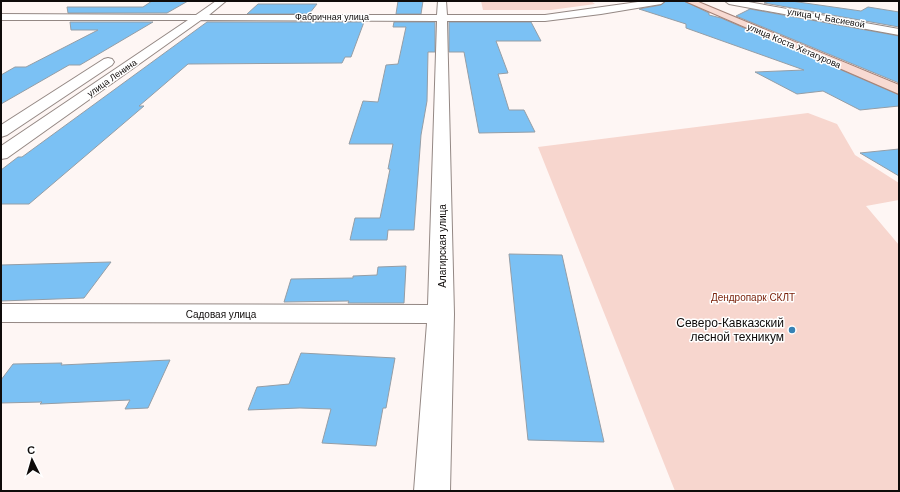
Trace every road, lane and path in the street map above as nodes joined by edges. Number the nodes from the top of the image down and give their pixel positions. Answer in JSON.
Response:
{"nodes":[{"id":1,"x":202,"y":1,"type":"edge"},
{"id":2,"x":222,"y":1,"type":"edge"},
{"id":3,"x":661,"y":1,"type":"edge"},
{"id":4,"x":689,"y":1,"type":"edge"},
{"id":5,"x":729,"y":1,"type":"edge"},
{"id":6,"x":442,"y":9,"type":"edge"},
{"id":7,"x":177,"y":17,"type":"junction"},
{"id":8,"x":200,"y":17,"type":"junction"},
{"id":9,"x":1,"y":18,"type":"edge"},
{"id":10,"x":158,"y":29,"type":"dead end"},
{"id":11,"x":899,"y":32,"type":"edge"},
{"id":12,"x":119,"y":55,"type":"dead end"},
{"id":13,"x":899,"y":90,"type":"edge"},
{"id":14,"x":1,"y":132,"type":"edge"},
{"id":15,"x":1,"y":154,"type":"edge"},
{"id":16,"x":1,"y":313,"type":"edge"},
{"id":17,"x":441,"y":314,"type":"junction"},
{"id":18,"x":432,"y":491,"type":"edge"}],
"edges":[{"from":1,"to":7,"type":"street"},
{"from":2,"to":8,"type":"street","name":"улица Ленина"},
{"from":3,"to":6,"type":"street","name":"Фабричная улица"},
{"from":4,"to":13,"type":"main road","name":"улица Коста Хетагурова"},
{"from":5,"to":11,"type":"street","name":"улица Ч. Басиевой"},
{"from":6,"to":8,"type":"street","name":"Фабричная улица"},
{"from":6,"to":17,"type":"street","name":"Алагирская улица"},
{"from":7,"to":8,"type":"street","name":"Фабричная улица"},
{"from":7,"to":9,"type":"street","name":"Фабричная улица"},
{"from":7,"to":10,"type":"street"},
{"from":8,"to":15,"type":"street","name":"улица Ленина"},
{"from":12,"to":14,"type":"street","name":"улица Ленина"},
{"from":16,"to":17,"type":"street","name":"Садовая улица"},
{"from":17,"to":18,"type":"street","name":"Алагирская улица"}]}
